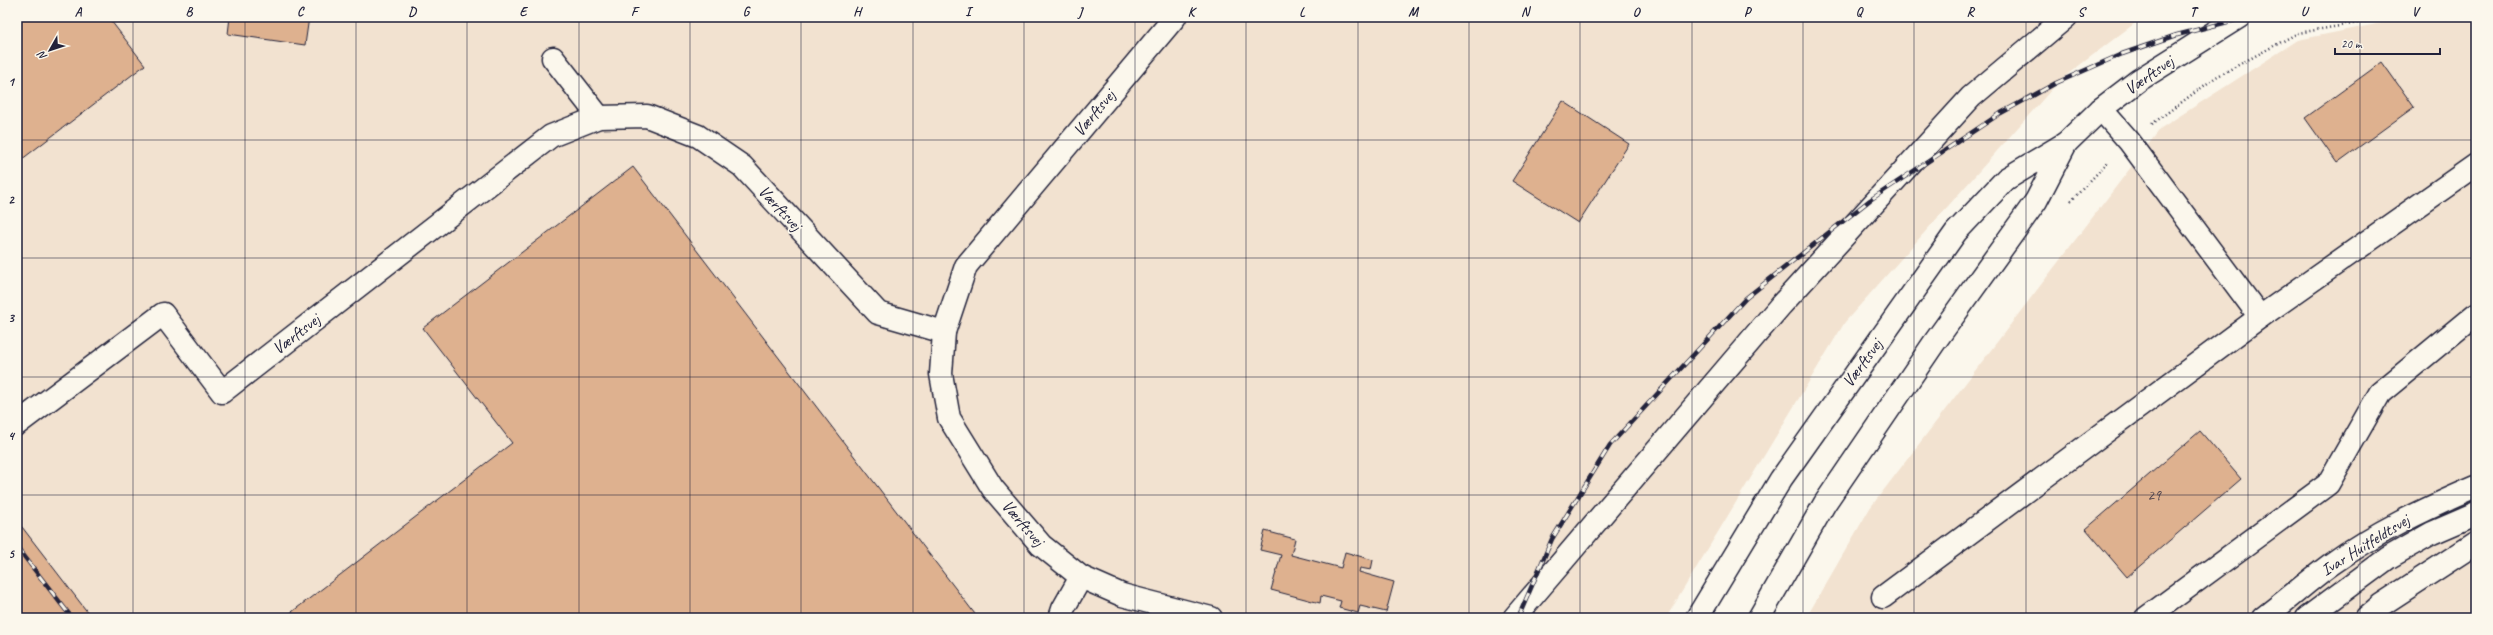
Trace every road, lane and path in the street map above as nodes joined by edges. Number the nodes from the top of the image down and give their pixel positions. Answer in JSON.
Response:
{"nodes":[{"id":1,"x":1175,"y":17,"type":"edge"},
{"id":2,"x":2066,"y":17,"type":"edge"},
{"id":3,"x":2239,"y":17,"type":"edge"},
{"id":4,"x":2392,"y":17,"type":"edge"},
{"id":5,"x":554,"y":58,"type":"dead end"},
{"id":6,"x":2101,"y":110,"type":"junction"},
{"id":7,"x":599,"y":117,"type":"junction"},
{"id":8,"x":2129,"y":141,"type":"junction"},
{"id":9,"x":2066,"y":143,"type":"junction"},
{"id":10,"x":2476,"y":165,"type":"edge"},
{"id":11,"x":2070,"y":203,"type":"dead end"},
{"id":12,"x":2476,"y":314,"type":"edge"},
{"id":13,"x":2260,"y":317,"type":"junction"},
{"id":14,"x":944,"y":332,"type":"junction"},
{"id":15,"x":17,"y":424,"type":"edge"},
{"id":16,"x":2476,"y":487,"type":"edge"},
{"id":17,"x":2476,"y":514,"type":"edge"},
{"id":18,"x":2476,"y":543,"type":"edge"},
{"id":19,"x":1081,"y":577,"type":"junction"},
{"id":20,"x":1883,"y":597,"type":"dead end"},
{"id":21,"x":1060,"y":618,"type":"edge"},
{"id":22,"x":1211,"y":618,"type":"edge"},
{"id":23,"x":1514,"y":618,"type":"edge"},
{"id":24,"x":1697,"y":618,"type":"edge"},
{"id":25,"x":1759,"y":618,"type":"edge"},
{"id":26,"x":2146,"y":618,"type":"edge"},
{"id":27,"x":2263,"y":618,"type":"edge"},
{"id":28,"x":2307,"y":618,"type":"edge"},
{"id":29,"x":2366,"y":618,"type":"edge"}],
"edges":[{"from":1,"to":14,"type":"street","name":"Værftsvej"},
{"from":2,"to":23,"type":"street"},
{"from":3,"to":6,"type":"street","name":"Værftsvej"},
{"from":4,"to":8,"type":"path"},
{"from":5,"to":7,"type":"street"},
{"from":6,"to":8,"type":"street"},
{"from":6,"to":9,"type":"street","name":"Værftsvej"},
{"from":7,"to":14,"type":"street","name":"Værftsvej"},
{"from":7,"to":15,"type":"street","name":"Værftsvej"},
{"from":8,"to":11,"type":"path"},
{"from":8,"to":13,"type":"street"},
{"from":9,"to":24,"type":"street","name":"Værftsvej"},
{"from":9,"to":25,"type":"street","name":"Værftsvej"},
{"from":10,"to":13,"type":"street"},
{"from":12,"to":26,"type":"street"},
{"from":13,"to":20,"type":"street"},
{"from":14,"to":19,"type":"street","name":"Værftsvej"},
{"from":16,"to":27,"type":"street","name":"Ivar Huitfeldtsvej"},
{"from":17,"to":28,"type":"street","name":"Ivar Huitfeldtsvej"},
{"from":18,"to":29,"type":"street"},
{"from":19,"to":21,"type":"street"},
{"from":19,"to":22,"type":"street","name":"Værftsvej"}]}
